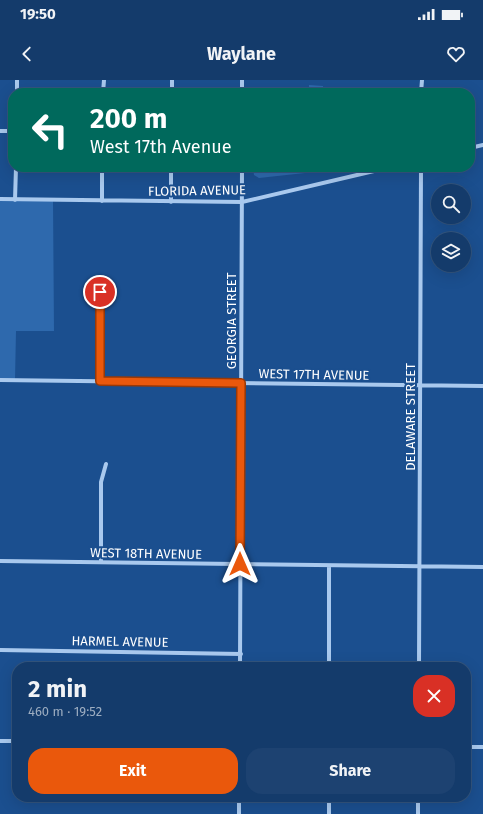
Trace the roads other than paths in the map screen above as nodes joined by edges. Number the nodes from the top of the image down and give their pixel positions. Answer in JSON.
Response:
{"nodes":[{"id":1,"x":16,"y":172,"type":"edge"},
{"id":2,"x":102,"y":172,"type":"edge"},
{"id":3,"x":172,"y":172,"type":"edge"},
{"id":4,"x":242,"y":172,"type":"edge"},
{"id":5,"x":370,"y":172,"type":"edge"},
{"id":6,"x":421,"y":172,"type":"edge"},
{"id":7,"x":0,"y":199,"type":"edge"},
{"id":8,"x":16,"y":200,"type":"junction"},
{"id":9,"x":102,"y":201,"type":"junction"},
{"id":10,"x":171,"y":202,"type":"junction"},
{"id":11,"x":242,"y":202,"type":"junction"},
{"id":12,"x":100,"y":292,"type":"dead end"},
{"id":13,"x":0,"y":380,"type":"edge"},
{"id":14,"x":100,"y":381,"type":"junction"},
{"id":15,"x":241,"y":383,"type":"junction"},
{"id":16,"x":420,"y":385,"type":"junction"},
{"id":17,"x":483,"y":386,"type":"edge"},
{"id":18,"x":106,"y":464,"type":"dead end"},
{"id":19,"x":0,"y":561,"type":"edge"},
{"id":20,"x":101,"y":562,"type":"junction"},
{"id":21,"x":240,"y":564,"type":"junction"},
{"id":22,"x":329,"y":566,"type":"junction"},
{"id":23,"x":420,"y":566,"type":"junction"},
{"id":24,"x":483,"y":567,"type":"edge"},
{"id":25,"x":0,"y":650,"type":"edge"},
{"id":26,"x":240,"y":654,"type":"junction"},
{"id":27,"x":240,"y":662,"type":"edge"},
{"id":28,"x":329,"y":662,"type":"edge"},
{"id":29,"x":419,"y":662,"type":"edge"},
{"id":30,"x":0,"y":741,"type":"edge"},
{"id":31,"x":12,"y":741,"type":"edge"},
{"id":32,"x":471,"y":747,"type":"edge"},
{"id":33,"x":483,"y":747,"type":"edge"},
{"id":34,"x":239,"y":802,"type":"edge"},
{"id":35,"x":328,"y":802,"type":"edge"},
{"id":36,"x":418,"y":802,"type":"edge"},
{"id":37,"x":239,"y":814,"type":"edge"},
{"id":38,"x":328,"y":814,"type":"edge"},
{"id":39,"x":418,"y":814,"type":"edge"}],
"edges":[{"from":1,"to":8,"type":"street"},
{"from":2,"to":9,"type":"street"},
{"from":3,"to":10,"type":"street"},
{"from":4,"to":11,"type":"street","name":"GEORGIA STREET"},
{"from":5,"to":11,"type":"street","name":"FLORIDA AVENUE"},
{"from":6,"to":16,"type":"street","name":"DELAWARE STREET"},
{"from":7,"to":8,"type":"street","name":"FLORIDA AVENUE"},
{"from":8,"to":9,"type":"street","name":"FLORIDA AVENUE"},
{"from":9,"to":10,"type":"street","name":"FLORIDA AVENUE"},
{"from":10,"to":11,"type":"street","name":"FLORIDA AVENUE"},
{"from":11,"to":15,"type":"street","name":"GEORGIA STREET"},
{"from":12,"to":14,"type":"street"},
{"from":13,"to":14,"type":"street","name":"WEST 17TH AVENUE"},
{"from":14,"to":15,"type":"street","name":"WEST 17TH AVENUE"},
{"from":15,"to":16,"type":"street","name":"WEST 17TH AVENUE"},
{"from":15,"to":21,"type":"street","name":"GEORGIA STREET"},
{"from":16,"to":17,"type":"street","name":"WEST 17TH AVENUE"},
{"from":16,"to":23,"type":"street","name":"DELAWARE STREET"},
{"from":18,"to":20,"type":"street"},
{"from":19,"to":20,"type":"street","name":"WEST 18TH AVENUE"},
{"from":20,"to":21,"type":"street","name":"WEST 18TH AVENUE"},
{"from":21,"to":22,"type":"street","name":"WEST 18TH AVENUE"},
{"from":21,"to":26,"type":"street","name":"GEORGIA STREET"},
{"from":22,"to":23,"type":"street","name":"WEST 18TH AVENUE"},
{"from":22,"to":28,"type":"street"},
{"from":23,"to":24,"type":"street","name":"WEST 18TH AVENUE"},
{"from":23,"to":29,"type":"street","name":"DELAWARE STREET"},
{"from":25,"to":26,"type":"street","name":"HARMEL AVENUE"},
{"from":26,"to":27,"type":"street","name":"GEORGIA STREET"},
{"from":30,"to":31,"type":"street"},
{"from":32,"to":33,"type":"street"},
{"from":34,"to":37,"type":"street"},
{"from":35,"to":38,"type":"street"},
{"from":36,"to":39,"type":"street"}]}
